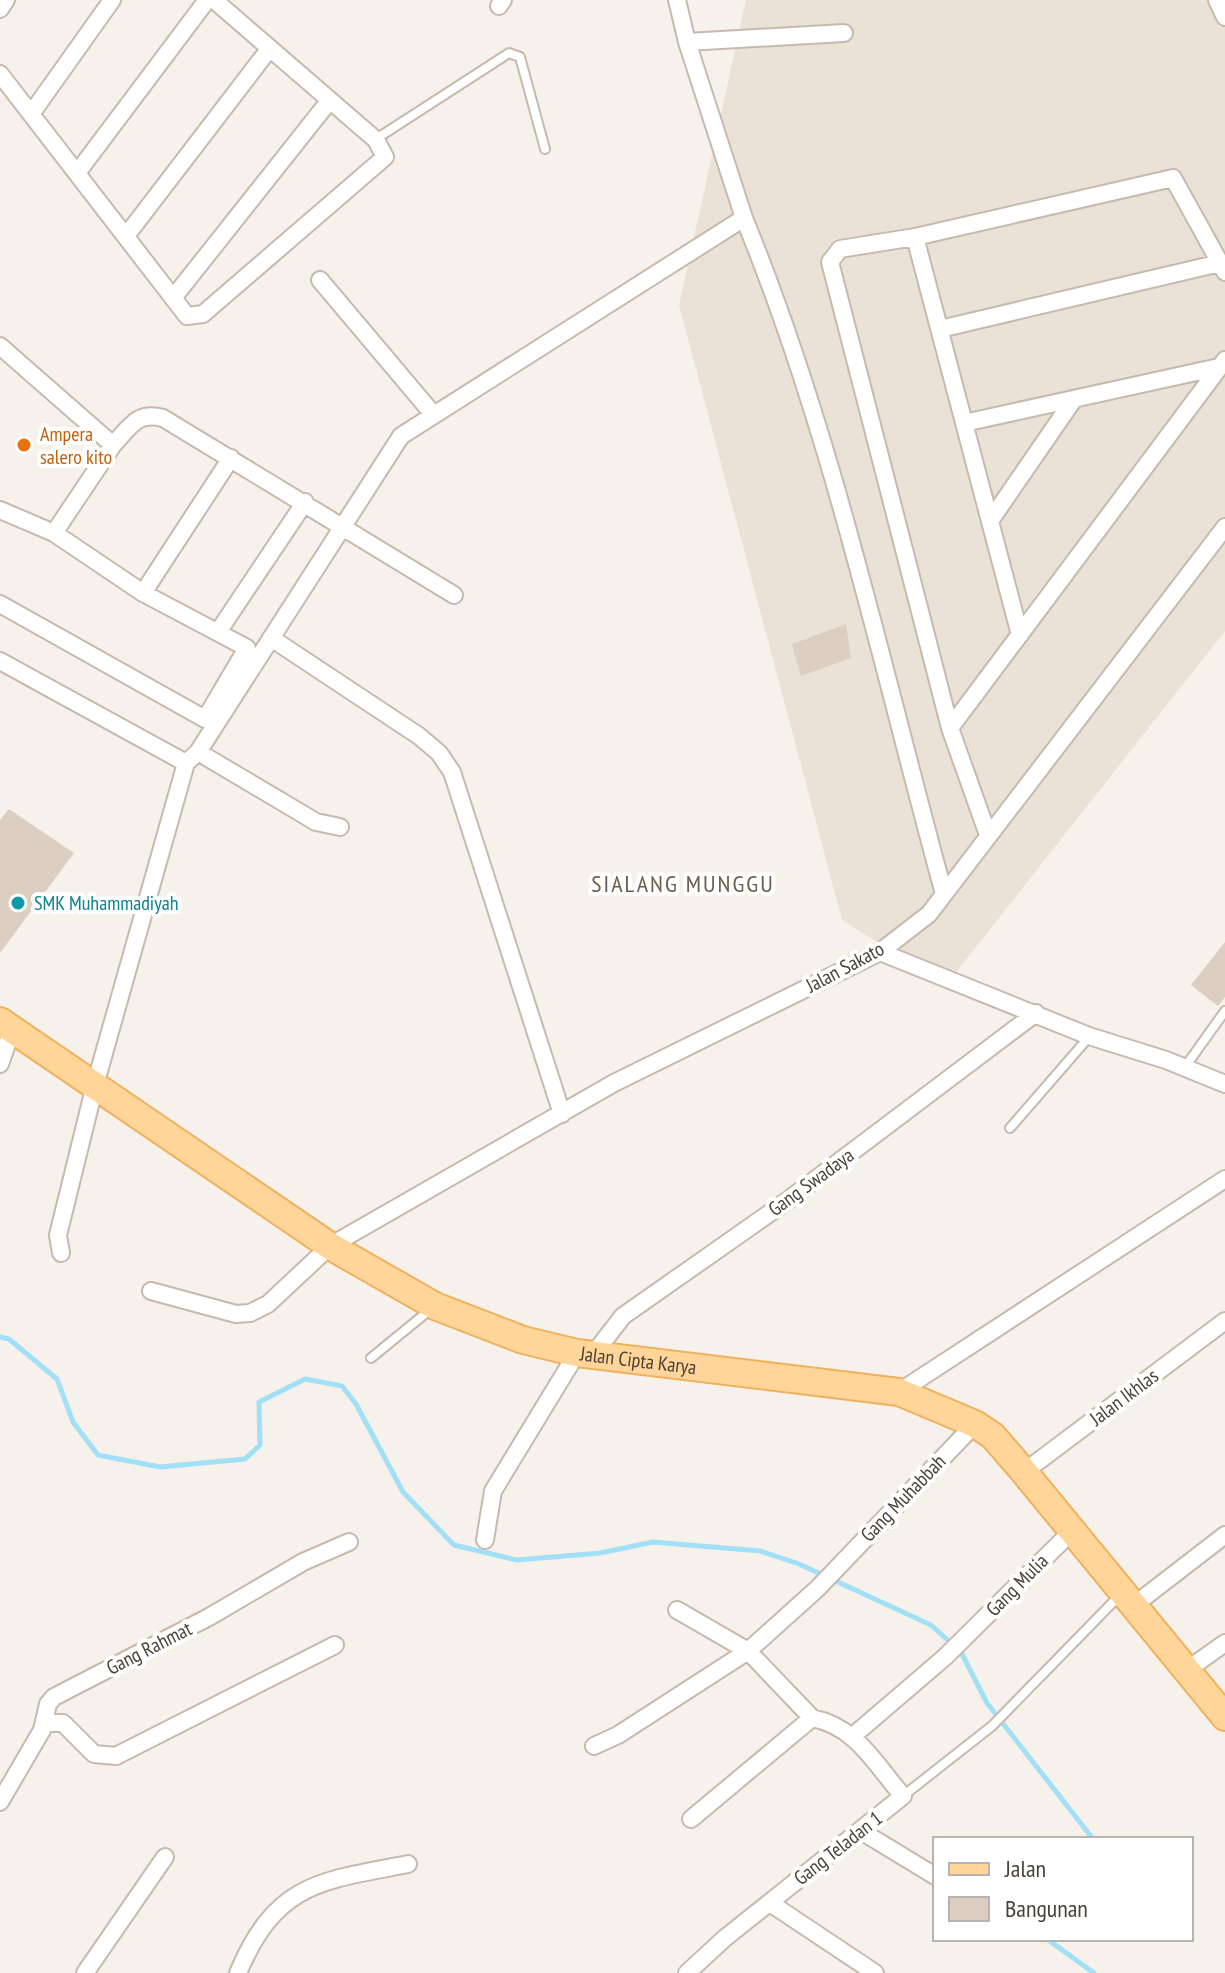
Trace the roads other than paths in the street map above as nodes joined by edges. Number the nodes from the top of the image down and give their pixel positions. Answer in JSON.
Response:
{"nodes":[{"id":1,"x":6,"y":0,"type":"edge"},
{"id":2,"x":112,"y":0,"type":"edge"},
{"id":3,"x":207,"y":0,"type":"edge"},
{"id":4,"x":214,"y":0,"type":"edge"},
{"id":5,"x":677,"y":0,"type":"edge"},
{"id":6,"x":1217,"y":0,"type":"edge"},
{"id":7,"x":0,"y":9,"type":"edge"},
{"id":8,"x":1225,"y":17,"type":"edge"},
{"id":9,"x":844,"y":33,"type":"dead end"},
{"id":10,"x":687,"y":42,"type":"junction"},
{"id":11,"x":270,"y":48,"type":"junction"},
{"id":12,"x":0,"y":74,"type":"edge"},
{"id":13,"x":330,"y":100,"type":"junction"},
{"id":14,"x":31,"y":114,"type":"junction"},
{"id":15,"x":376,"y":140,"type":"junction"},
{"id":16,"x":545,"y":149,"type":"dead end"},
{"id":17,"x":77,"y":173,"type":"junction"},
{"id":18,"x":744,"y":218,"type":"junction"},
{"id":19,"x":126,"y":236,"type":"junction"},
{"id":20,"x":915,"y":237,"type":"junction"},
{"id":21,"x":1222,"y":268,"type":"edge"},
{"id":22,"x":320,"y":280,"type":"dead end"},
{"id":23,"x":173,"y":298,"type":"junction"},
{"id":24,"x":940,"y":329,"type":"junction"},
{"id":25,"x":0,"y":346,"type":"edge"},
{"id":26,"x":1222,"y":364,"type":"edge"},
{"id":27,"x":1074,"y":399,"type":"junction"},
{"id":28,"x":433,"y":414,"type":"junction"},
{"id":29,"x":964,"y":423,"type":"junction"},
{"id":30,"x":113,"y":445,"type":"junction"},
{"id":31,"x":231,"y":458,"type":"junction"},
{"id":32,"x":305,"y":502,"type":"junction"},
{"id":33,"x":0,"y":510,"type":"edge"},
{"id":34,"x":990,"y":521,"type":"junction"},
{"id":35,"x":344,"y":526,"type":"junction"},
{"id":36,"x":1225,"y":527,"type":"edge"},
{"id":37,"x":54,"y":533,"type":"junction"},
{"id":38,"x":143,"y":593,"type":"junction"},
{"id":39,"x":454,"y":595,"type":"dead end"},
{"id":40,"x":0,"y":604,"type":"edge"},
{"id":41,"x":218,"y":632,"type":"junction"},
{"id":42,"x":1020,"y":635,"type":"junction"},
{"id":43,"x":271,"y":638,"type":"junction"},
{"id":44,"x":0,"y":661,"type":"edge"},
{"id":45,"x":950,"y":728,"type":"junction"},
{"id":46,"x":192,"y":758,"type":"junction"},
{"id":47,"x":340,"y":827,"type":"dead end"},
{"id":48,"x":988,"y":835,"type":"junction"},
{"id":49,"x":944,"y":894,"type":"junction"},
{"id":50,"x":880,"y":952,"type":"junction"},
{"id":51,"x":1225,"y":1011,"type":"edge"},
{"id":52,"x":1036,"y":1013,"type":"junction"},
{"id":53,"x":6,"y":1025,"type":"edge"},
{"id":54,"x":1089,"y":1036,"type":"junction"},
{"id":55,"x":0,"y":1064,"type":"edge"},
{"id":56,"x":1184,"y":1067,"type":"junction"},
{"id":57,"x":1225,"y":1084,"type":"edge"},
{"id":58,"x":95,"y":1085,"type":"junction"},
{"id":59,"x":562,"y":1114,"type":"junction"},
{"id":60,"x":1010,"y":1128,"type":"dead end"},
{"id":61,"x":1225,"y":1179,"type":"edge"},
{"id":62,"x":330,"y":1246,"type":"junction"},
{"id":63,"x":61,"y":1253,"type":"dead end"},
{"id":64,"x":151,"y":1291,"type":"dead end"},
{"id":65,"x":435,"y":1306,"type":"junction"},
{"id":66,"x":1225,"y":1321,"type":"edge"},
{"id":67,"x":584,"y":1355,"type":"junction"},
{"id":68,"x":371,"y":1358,"type":"dead end"},
{"id":69,"x":899,"y":1392,"type":"junction"},
{"id":70,"x":975,"y":1424,"type":"junction"},
{"id":71,"x":1024,"y":1472,"type":"junction"},
{"id":72,"x":1073,"y":1530,"type":"junction"},
{"id":73,"x":1225,"y":1535,"type":"edge"},
{"id":74,"x":485,"y":1540,"type":"dead end"},
{"id":75,"x":349,"y":1542,"type":"dead end"},
{"id":76,"x":1128,"y":1599,"type":"junction"},
{"id":77,"x":677,"y":1610,"type":"dead end"},
{"id":78,"x":1225,"y":1643,"type":"edge"},
{"id":79,"x":335,"y":1645,"type":"dead end"},
{"id":80,"x":748,"y":1651,"type":"junction"},
{"id":81,"x":1187,"y":1670,"type":"junction"},
{"id":82,"x":1225,"y":1717,"type":"edge"},
{"id":83,"x":812,"y":1718,"type":"junction"},
{"id":84,"x":44,"y":1723,"type":"junction"},
{"id":85,"x":854,"y":1735,"type":"junction"},
{"id":86,"x":594,"y":1746,"type":"dead end"},
{"id":87,"x":903,"y":1796,"type":"junction"},
{"id":88,"x":0,"y":1802,"type":"edge"},
{"id":89,"x":691,"y":1819,"type":"dead end"},
{"id":90,"x":861,"y":1831,"type":"junction"},
{"id":91,"x":165,"y":1857,"type":"dead end"},
{"id":92,"x":408,"y":1864,"type":"dead end"},
{"id":93,"x":933,"y":1875,"type":"edge"},
{"id":94,"x":770,"y":1903,"type":"junction"},
{"id":95,"x":85,"y":1973,"type":"edge"},
{"id":96,"x":238,"y":1973,"type":"edge"},
{"id":97,"x":687,"y":1973,"type":"edge"},
{"id":98,"x":875,"y":1973,"type":"edge"}],
"edges":[{"from":1,"to":7,"type":"street"},
{"from":2,"to":14,"type":"street"},
{"from":3,"to":17,"type":"street"},
{"from":4,"to":11,"type":"street"},
{"from":5,"to":10,"type":"street"},
{"from":6,"to":8,"type":"street"},
{"from":9,"to":10,"type":"street"},
{"from":10,"to":18,"type":"street"},
{"from":11,"to":13,"type":"street"},
{"from":11,"to":19,"type":"street"},
{"from":12,"to":14,"type":"street"},
{"from":13,"to":15,"type":"street"},
{"from":13,"to":23,"type":"street"},
{"from":14,"to":17,"type":"street"},
{"from":15,"to":16,"type":"lane"},
{"from":15,"to":23,"type":"street"},
{"from":17,"to":19,"type":"street"},
{"from":18,"to":28,"type":"street"},
{"from":18,"to":49,"type":"street"},
{"from":19,"to":23,"type":"street"},
{"from":20,"to":21,"type":"street"},
{"from":20,"to":24,"type":"street"},
{"from":20,"to":45,"type":"street"},
{"from":21,"to":24,"type":"street"},
{"from":22,"to":28,"type":"street"},
{"from":24,"to":29,"type":"street"},
{"from":25,"to":30,"type":"street"},
{"from":26,"to":27,"type":"street"},
{"from":26,"to":42,"type":"street"},
{"from":27,"to":29,"type":"street"},
{"from":27,"to":34,"type":"street"},
{"from":28,"to":35,"type":"street"},
{"from":29,"to":34,"type":"street"},
{"from":30,"to":31,"type":"street"},
{"from":30,"to":37,"type":"street"},
{"from":31,"to":32,"type":"street"},
{"from":31,"to":38,"type":"street"},
{"from":32,"to":35,"type":"street"},
{"from":32,"to":41,"type":"street"},
{"from":33,"to":37,"type":"street"},
{"from":34,"to":42,"type":"street"},
{"from":35,"to":39,"type":"street"},
{"from":35,"to":43,"type":"street"},
{"from":36,"to":48,"type":"street","name":"Jalan Sakato"},
{"from":37,"to":38,"type":"street"},
{"from":38,"to":41,"type":"street"},
{"from":40,"to":41,"type":"street"},
{"from":42,"to":45,"type":"street"},
{"from":43,"to":46,"type":"street"},
{"from":43,"to":59,"type":"street"},
{"from":44,"to":46,"type":"street"},
{"from":45,"to":48,"type":"street"},
{"from":46,"to":47,"type":"street"},
{"from":46,"to":58,"type":"street"},
{"from":48,"to":49,"type":"street","name":"Jalan Sakato"},
{"from":49,"to":50,"type":"street","name":"Jalan Sakato"},
{"from":50,"to":52,"type":"street"},
{"from":50,"to":59,"type":"street","name":"Jalan Sakato"},
{"from":51,"to":56,"type":"lane"},
{"from":52,"to":54,"type":"street"},
{"from":52,"to":67,"type":"street","name":"Gang Swadaya"},
{"from":53,"to":55,"type":"street"},
{"from":53,"to":58,"type":"main road","name":"Jalan Cipta Karya"},
{"from":54,"to":56,"type":"street"},
{"from":54,"to":60,"type":"lane"},
{"from":56,"to":57,"type":"street"},
{"from":58,"to":62,"type":"main road","name":"Jalan Cipta Karya"},
{"from":58,"to":63,"type":"street"},
{"from":59,"to":62,"type":"street","name":"Jalan Sakato"},
{"from":61,"to":69,"type":"street"},
{"from":62,"to":64,"type":"street","name":"Jalan Sakato"},
{"from":62,"to":65,"type":"main road","name":"Jalan Cipta Karya"},
{"from":65,"to":67,"type":"main road","name":"Jalan Cipta Karya"},
{"from":65,"to":68,"type":"lane"},
{"from":66,"to":71,"type":"street","name":"Jalan Ikhlas"},
{"from":67,"to":69,"type":"main road","name":"Jalan Cipta Karya"},
{"from":67,"to":74,"type":"street","name":"Gang Swadaya"},
{"from":69,"to":70,"type":"main road","name":"Jalan Cipta Karya"},
{"from":70,"to":71,"type":"main road","name":"Jalan Cipta Karya"},
{"from":70,"to":80,"type":"street","name":"Gang Muhabbah"},
{"from":71,"to":72,"type":"main road","name":"Jalan Cipta Karya"},
{"from":72,"to":76,"type":"main road","name":"Jalan Cipta Karya"},
{"from":72,"to":85,"type":"street","name":"Gang Mulia"},
{"from":73,"to":76,"type":"street"},
{"from":75,"to":84,"type":"street","name":"Gang Rahmat"},
{"from":76,"to":81,"type":"main road","name":"Jalan Cipta Karya"},
{"from":76,"to":87,"type":"lane","name":"Gang Teladan 1"},
{"from":77,"to":80,"type":"street"},
{"from":78,"to":81,"type":"street"},
{"from":79,"to":84,"type":"street"},
{"from":80,"to":83,"type":"street"},
{"from":80,"to":86,"type":"street"},
{"from":81,"to":82,"type":"main road","name":"Jalan Cipta Karya"},
{"from":83,"to":85,"type":"street"},
{"from":83,"to":89,"type":"street"},
{"from":84,"to":88,"type":"street","name":"Gang Rahmat"},
{"from":85,"to":87,"type":"street"},
{"from":87,"to":90,"type":"street","name":"Gang Teladan 1"},
{"from":90,"to":93,"type":"street"},
{"from":90,"to":94,"type":"street","name":"Gang Teladan 1"},
{"from":91,"to":95,"type":"street"},
{"from":92,"to":96,"type":"street"},
{"from":94,"to":97,"type":"street","name":"Gang Teladan 1"},
{"from":94,"to":98,"type":"street"}]}
